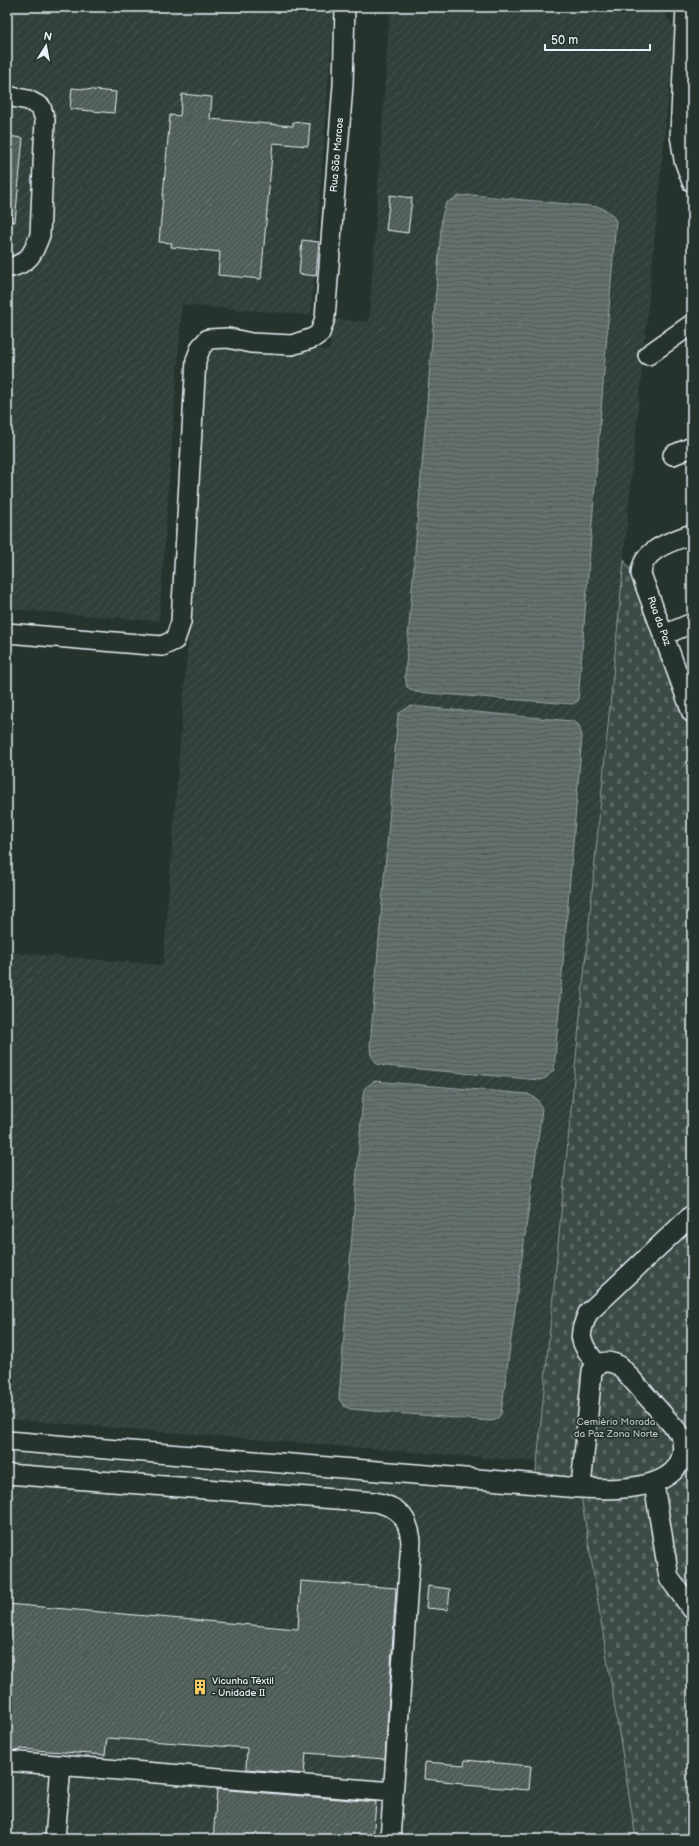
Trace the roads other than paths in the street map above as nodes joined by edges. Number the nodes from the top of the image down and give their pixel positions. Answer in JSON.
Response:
{"nodes":[{"id":1,"x":345,"y":7,"type":"edge"},
{"id":2,"x":686,"y":7,"type":"edge"},
{"id":3,"x":7,"y":96,"type":"edge"},
{"id":4,"x":692,"y":182,"type":"edge"},
{"id":5,"x":7,"y":268,"type":"edge"},
{"id":6,"x":692,"y":324,"type":"edge"},
{"id":7,"x":648,"y":355,"type":"dead end"},
{"id":8,"x":692,"y":447,"type":"edge"},
{"id":9,"x":673,"y":455,"type":"dead end"},
{"id":10,"x":692,"y":534,"type":"edge"},
{"id":11,"x":692,"y":624,"type":"edge"},
{"id":12,"x":7,"y":633,"type":"edge"},
{"id":13,"x":664,"y":635,"type":"junction"},
{"id":14,"x":691,"y":709,"type":"edge"},
{"id":15,"x":692,"y":1215,"type":"edge"},
{"id":16,"x":597,"y":1365,"type":"junction"},
{"id":17,"x":7,"y":1441,"type":"edge"},
{"id":18,"x":7,"y":1474,"type":"edge"},
{"id":19,"x":654,"y":1484,"type":"junction"},
{"id":20,"x":581,"y":1487,"type":"junction"},
{"id":21,"x":692,"y":1608,"type":"edge"},
{"id":22,"x":7,"y":1761,"type":"edge"},
{"id":23,"x":61,"y":1765,"type":"junction"},
{"id":24,"x":393,"y":1792,"type":"junction"},
{"id":25,"x":55,"y":1839,"type":"edge"},
{"id":26,"x":390,"y":1839,"type":"edge"}],
"edges":[{"from":1,"to":12,"type":"street","name":"Rua São Marcos"},
{"from":2,"to":4,"type":"street"},
{"from":3,"to":5,"type":"street"},
{"from":6,"to":7,"type":"street"},
{"from":8,"to":9,"type":"street"},
{"from":10,"to":13,"type":"street","name":"Rua da Paz"},
{"from":11,"to":13,"type":"street"},
{"from":13,"to":14,"type":"street","name":"Rua da Paz"},
{"from":15,"to":16,"type":"street"},
{"from":16,"to":19,"type":"street"},
{"from":16,"to":20,"type":"street"},
{"from":17,"to":20,"type":"street"},
{"from":18,"to":24,"type":"street"},
{"from":19,"to":20,"type":"street"},
{"from":19,"to":21,"type":"street"},
{"from":22,"to":23,"type":"street"},
{"from":23,"to":24,"type":"street"},
{"from":23,"to":25,"type":"street"},
{"from":24,"to":26,"type":"street"}]}
